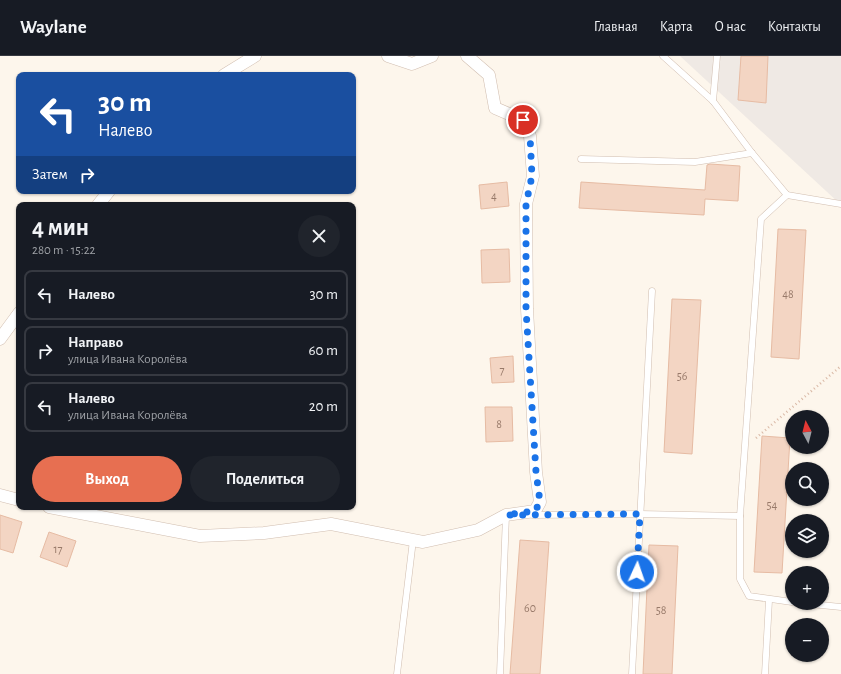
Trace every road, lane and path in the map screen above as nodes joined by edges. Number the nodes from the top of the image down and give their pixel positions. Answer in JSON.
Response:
{"nodes":[{"id":1,"x":255,"y":56,"type":"edge"},
{"id":2,"x":388,"y":56,"type":"edge"},
{"id":3,"x":432,"y":56,"type":"edge"},
{"id":4,"x":467,"y":56,"type":"edge"},
{"id":5,"x":663,"y":56,"type":"edge"},
{"id":6,"x":717,"y":56,"type":"edge"},
{"id":7,"x":229,"y":72,"type":"edge"},
{"id":8,"x":713,"y":101,"type":"junction"},
{"id":9,"x":752,"y":153,"type":"junction"},
{"id":10,"x":581,"y":159,"type":"dead end"},
{"id":11,"x":107,"y":194,"type":"edge"},
{"id":12,"x":787,"y":195,"type":"junction"},
{"id":13,"x":100,"y":202,"type":"edge"},
{"id":14,"x":841,"y":204,"type":"edge"},
{"id":15,"x":652,"y":291,"type":"dead end"},
{"id":16,"x":16,"y":317,"type":"edge"},
{"id":17,"x":0,"y":339,"type":"edge"},
{"id":18,"x":841,"y":366,"type":"edge"},
{"id":19,"x":745,"y":448,"type":"junction"},
{"id":20,"x":0,"y":495,"type":"edge"},
{"id":21,"x":16,"y":499,"type":"edge"},
{"id":22,"x":65,"y":510,"type":"edge"},
{"id":23,"x":640,"y":514,"type":"junction"},
{"id":24,"x":506,"y":515,"type":"junction"},
{"id":25,"x":740,"y":516,"type":"junction"},
{"id":26,"x":413,"y":540,"type":"junction"},
{"id":27,"x":769,"y":600,"type":"junction"},
{"id":28,"x":785,"y":601,"type":"edge"},
{"id":29,"x":829,"y":606,"type":"edge"},
{"id":30,"x":841,"y":607,"type":"edge"},
{"id":31,"x":397,"y":674,"type":"edge"},
{"id":32,"x":500,"y":674,"type":"edge"},
{"id":33,"x":632,"y":674,"type":"edge"},
{"id":34,"x":765,"y":674,"type":"edge"}],
"edges":[{"from":1,"to":7,"type":"street"},
{"from":2,"to":3,"type":"street"},
{"from":4,"to":24,"type":"street"},
{"from":5,"to":8,"type":"lane"},
{"from":6,"to":8,"type":"lane"},
{"from":8,"to":9,"type":"lane"},
{"from":9,"to":10,"type":"lane"},
{"from":9,"to":12,"type":"lane"},
{"from":11,"to":13,"type":"street"},
{"from":12,"to":14,"type":"lane"},
{"from":12,"to":19,"type":"lane"},
{"from":15,"to":23,"type":"lane"},
{"from":16,"to":17,"type":"street"},
{"from":18,"to":19,"type":"path"},
{"from":19,"to":25,"type":"lane"},
{"from":20,"to":21,"type":"street"},
{"from":22,"to":26,"type":"street"},
{"from":23,"to":24,"type":"lane"},
{"from":23,"to":25,"type":"lane"},
{"from":23,"to":33,"type":"lane"},
{"from":24,"to":26,"type":"street"},
{"from":24,"to":32,"type":"lane"},
{"from":25,"to":27,"type":"lane"},
{"from":26,"to":31,"type":"lane"},
{"from":27,"to":28,"type":"lane"},
{"from":27,"to":34,"type":"lane"},
{"from":29,"to":30,"type":"lane"}]}
